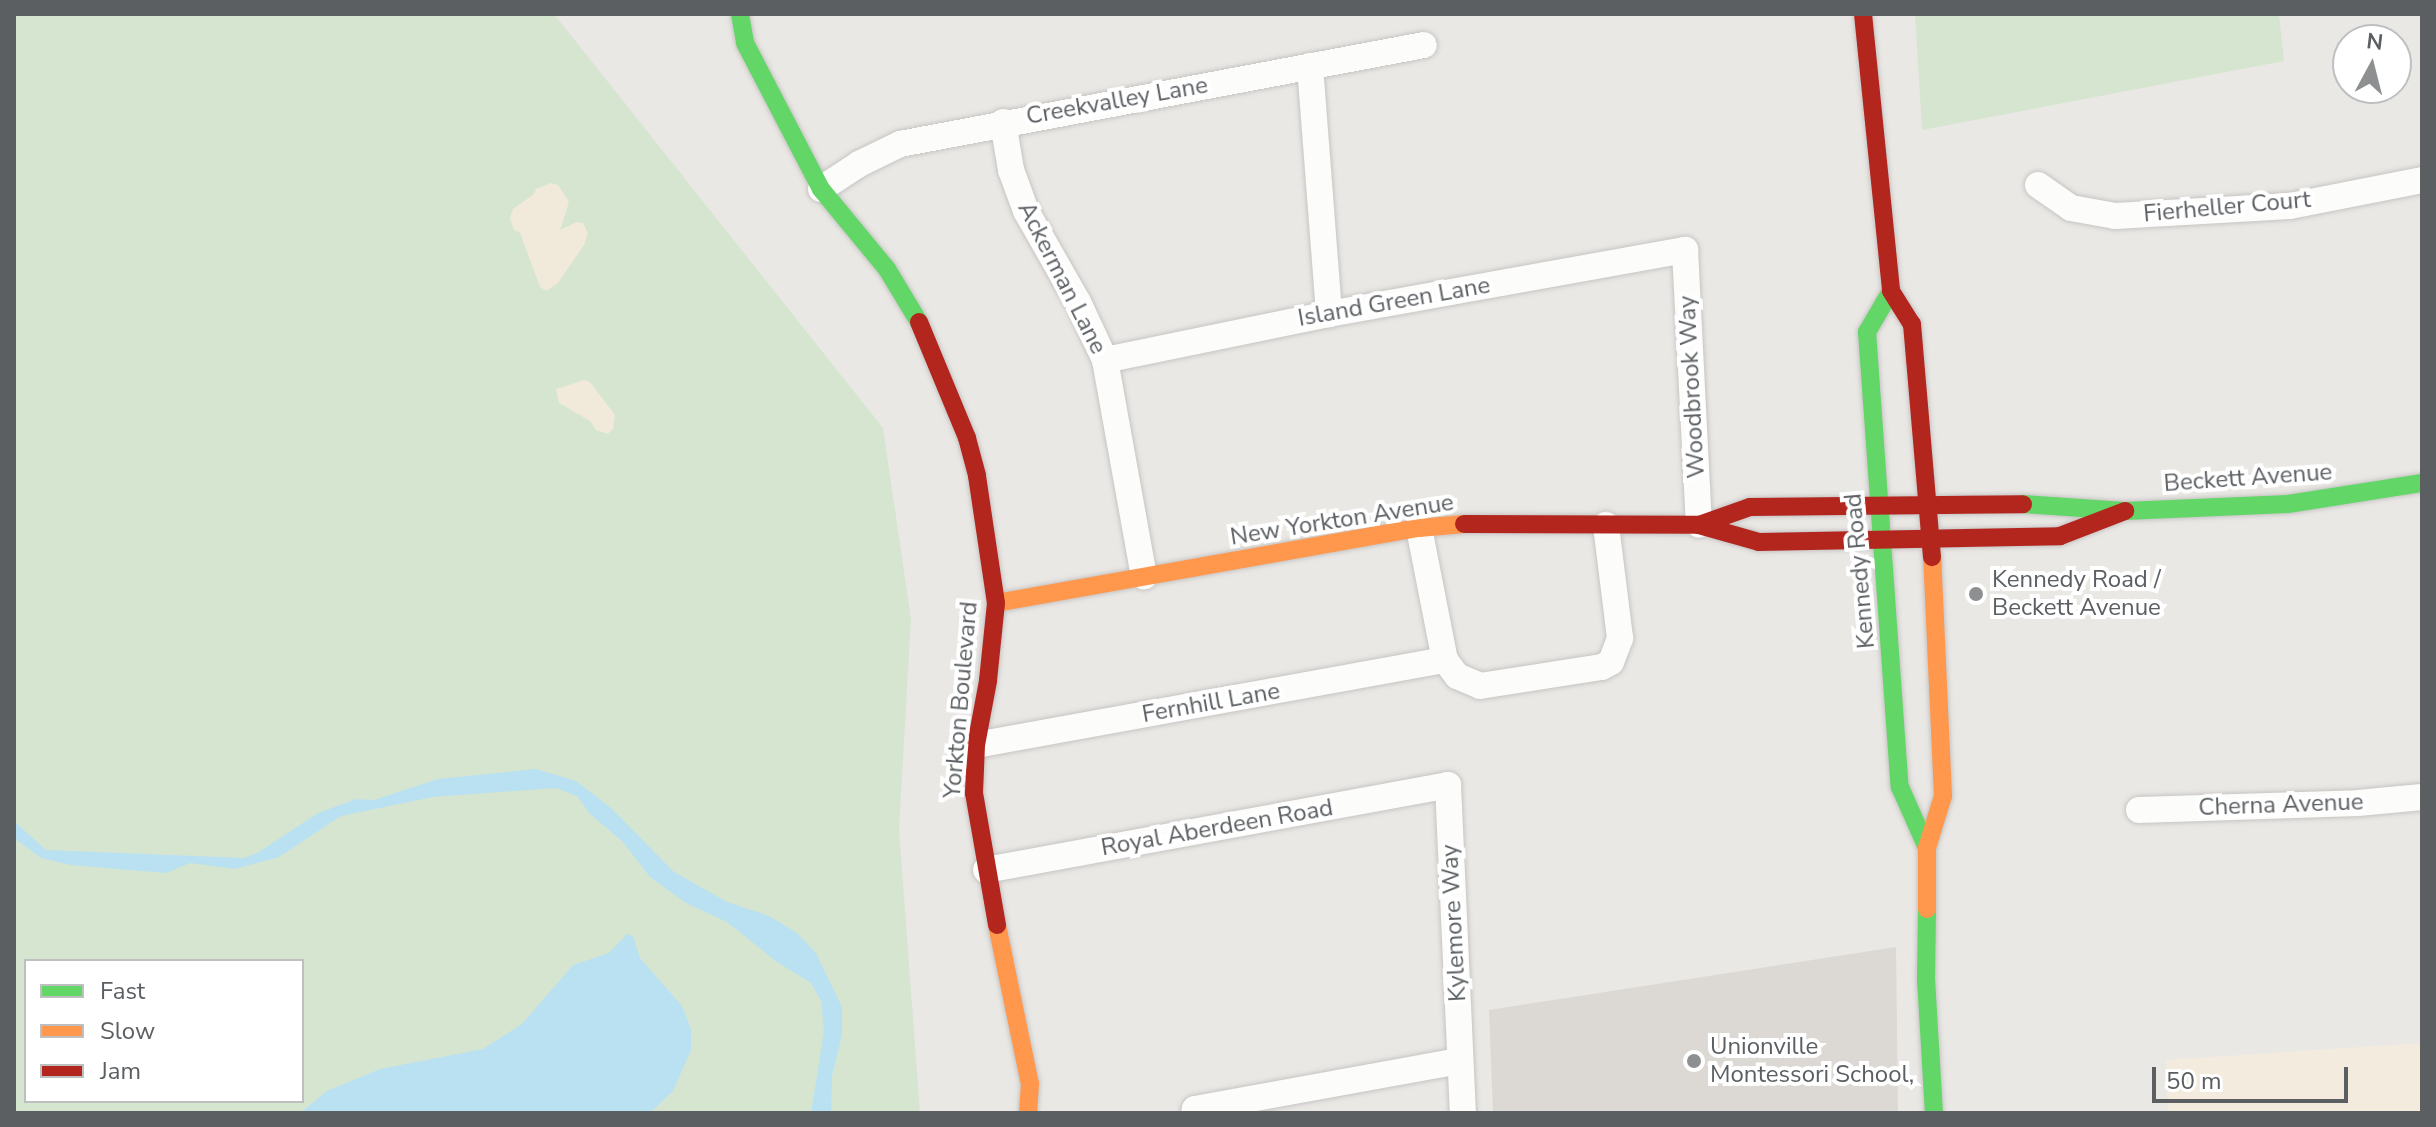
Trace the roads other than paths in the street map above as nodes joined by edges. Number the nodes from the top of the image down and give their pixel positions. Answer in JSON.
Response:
{"nodes":[{"id":1,"x":740,"y":14,"type":"edge"},
{"id":2,"x":1863,"y":14,"type":"edge"},
{"id":3,"x":1424,"y":45,"type":"dead end"},
{"id":4,"x":1310,"y":66,"type":"junction"},
{"id":5,"x":1003,"y":122,"type":"junction"},
{"id":6,"x":2422,"y":180,"type":"edge"},
{"id":7,"x":2038,"y":185,"type":"dead end"},
{"id":8,"x":821,"y":189,"type":"junction"},
{"id":9,"x":1685,"y":250,"type":"joint"},
{"id":10,"x":1891,"y":291,"type":"junction"},
{"id":11,"x":1329,"y":314,"type":"junction"},
{"id":12,"x":1105,"y":360,"type":"junction"},
{"id":13,"x":2422,"y":483,"type":"edge"},
{"id":14,"x":1928,"y":505,"type":"junction"},
{"id":15,"x":1879,"y":506,"type":"junction"},
{"id":16,"x":2125,"y":511,"type":"junction"},
{"id":17,"x":1606,"y":525,"type":"junction"},
{"id":18,"x":1699,"y":525,"type":"junction"},
{"id":19,"x":1419,"y":528,"type":"junction"},
{"id":20,"x":1931,"y":539,"type":"junction"},
{"id":21,"x":1882,"y":540,"type":"junction"},
{"id":22,"x":1144,"y":577,"type":"junction"},
{"id":23,"x":996,"y":603,"type":"junction"},
{"id":24,"x":1445,"y":660,"type":"junction"},
{"id":25,"x":976,"y":745,"type":"junction"},
{"id":26,"x":1448,"y":785,"type":"joint"},
{"id":27,"x":2422,"y":797,"type":"edge"},
{"id":28,"x":2139,"y":810,"type":"dead end"},
{"id":29,"x":1927,"y":848,"type":"junction"},
{"id":30,"x":986,"y":870,"type":"junction"},
{"id":31,"x":1460,"y":1061,"type":"junction"},
{"id":32,"x":1936,"y":1110,"type":"edge"},
{"id":33,"x":1028,"y":1113,"type":"edge"},
{"id":34,"x":1194,"y":1113,"type":"edge"},
{"id":35,"x":1463,"y":1113,"type":"edge"}],
"edges":[{"from":1,"to":8,"type":"street","name":"Yorkton Boulevard"},
{"from":2,"to":10,"type":"street","name":"Kennedy Road"},
{"from":3,"to":4,"type":"street","name":"Creekvalley Lane"},
{"from":4,"to":5,"type":"street","name":"Creekvalley Lane"},
{"from":4,"to":11,"type":"street"},
{"from":5,"to":8,"type":"street","name":"Creekvalley Lane"},
{"from":5,"to":12,"type":"street","name":"Ackerman Lane"},
{"from":6,"to":7,"type":"street","name":"Fierheller Court"},
{"from":8,"to":23,"type":"street","name":"Yorkton Boulevard"},
{"from":9,"to":11,"type":"street","name":"Island Green Lane"},
{"from":9,"to":18,"type":"street","name":"Woodbrook Way"},
{"from":10,"to":14,"type":"street","name":"Kennedy Road"},
{"from":10,"to":15,"type":"street","name":"Kennedy Road"},
{"from":11,"to":12,"type":"street","name":"Island Green Lane"},
{"from":12,"to":22,"type":"street","name":"Ackerman Lane"},
{"from":13,"to":16,"type":"street","name":"Beckett Avenue"},
{"from":14,"to":15,"type":"street","name":"New Yorkton Avenue"},
{"from":14,"to":16,"type":"street","name":"Beckett Avenue"},
{"from":14,"to":20,"type":"street","name":"Kennedy Road"},
{"from":15,"to":18,"type":"street","name":"New Yorkton Avenue"},
{"from":15,"to":21,"type":"street","name":"Kennedy Road"},
{"from":16,"to":20,"type":"street","name":"Beckett Avenue"},
{"from":17,"to":18,"type":"street","name":"New Yorkton Avenue"},
{"from":17,"to":19,"type":"street","name":"New Yorkton Avenue"},
{"from":17,"to":24,"type":"street"},
{"from":18,"to":21,"type":"street","name":"New Yorkton Avenue"},
{"from":19,"to":22,"type":"street","name":"New Yorkton Avenue"},
{"from":19,"to":24,"type":"street"},
{"from":20,"to":21,"type":"street","name":"Beckett Avenue"},
{"from":20,"to":29,"type":"street","name":"Kennedy Road"},
{"from":21,"to":29,"type":"street","name":"Kennedy Road"},
{"from":22,"to":23,"type":"street","name":"New Yorkton Avenue"},
{"from":23,"to":25,"type":"street","name":"Yorkton Boulevard"},
{"from":24,"to":25,"type":"street","name":"Fernhill Lane"},
{"from":25,"to":30,"type":"street","name":"Yorkton Boulevard"},
{"from":26,"to":30,"type":"street","name":"Royal Aberdeen Road"},
{"from":26,"to":31,"type":"street","name":"Kylemore Way"},
{"from":27,"to":28,"type":"street","name":"Cherna Avenue"},
{"from":29,"to":32,"type":"street","name":"Kennedy Road"},
{"from":30,"to":33,"type":"street","name":"Yorkton Boulevard"},
{"from":31,"to":34,"type":"street"},
{"from":31,"to":35,"type":"street","name":"Kylemore Way"}]}
